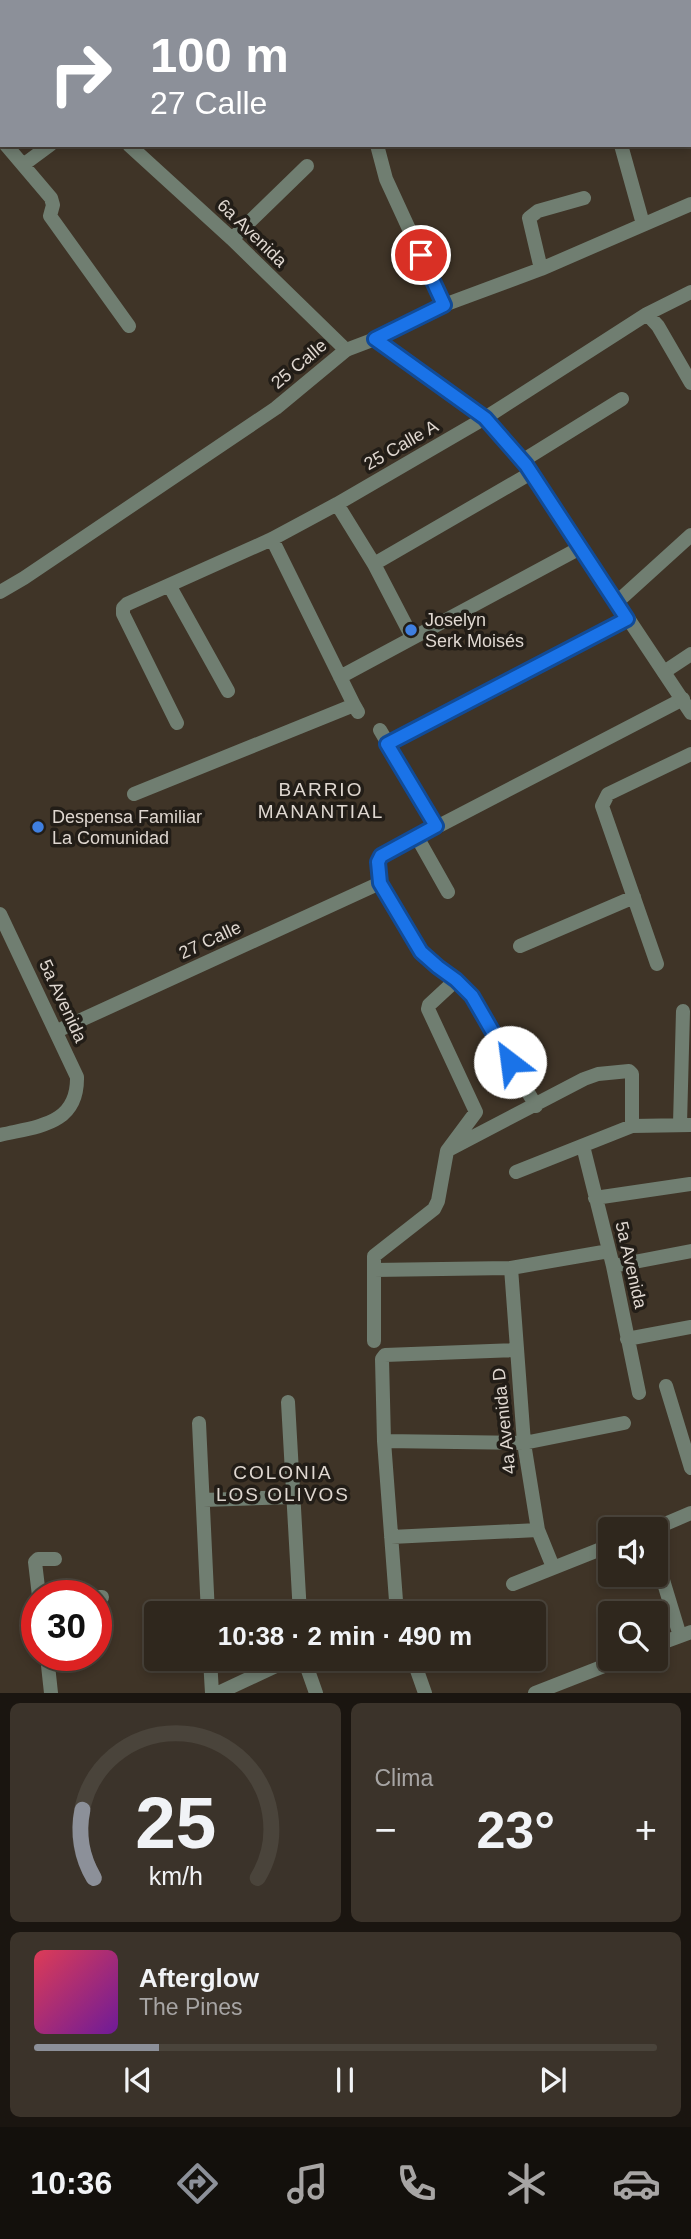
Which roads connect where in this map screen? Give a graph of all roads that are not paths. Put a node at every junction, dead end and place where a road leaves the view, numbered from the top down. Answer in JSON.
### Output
{"nodes":[{"id":1,"x":8,"y":147,"type":"edge"},
{"id":2,"x":47,"y":147,"type":"edge"},
{"id":3,"x":131,"y":147,"type":"edge"},
{"id":4,"x":378,"y":147,"type":"edge"},
{"id":5,"x":622,"y":147,"type":"edge"},
{"id":6,"x":23,"y":165,"type":"junction"},
{"id":7,"x":307,"y":166,"type":"dead end"},
{"id":8,"x":584,"y":198,"type":"dead end"},
{"id":9,"x":691,"y":204,"type":"edge"},
{"id":10,"x":643,"y":224,"type":"junction"},
{"id":11,"x":232,"y":239,"type":"junction"},
{"id":12,"x":541,"y":269,"type":"junction"},
{"id":13,"x":691,"y":292,"type":"edge"},
{"id":14,"x":444,"y":305,"type":"junction"},
{"id":15,"x":647,"y":314,"type":"junction"},
{"id":16,"x":129,"y":326,"type":"dead end"},
{"id":17,"x":375,"y":339,"type":"junction"},
{"id":18,"x":345,"y":350,"type":"junction"},
{"id":19,"x":691,"y":383,"type":"edge"},
{"id":20,"x":622,"y":399,"type":"dead end"},
{"id":21,"x":485,"y":418,"type":"junction"},
{"id":22,"x":522,"y":461,"type":"junction"},
{"id":23,"x":531,"y":473,"type":"junction"},
{"id":24,"x":337,"y":505,"type":"junction"},
{"id":25,"x":691,"y":536,"type":"edge"},
{"id":26,"x":272,"y":538,"type":"junction"},
{"id":27,"x":580,"y":548,"type":"junction"},
{"id":28,"x":374,"y":564,"type":"junction"},
{"id":29,"x":169,"y":585,"type":"junction"},
{"id":30,"x":0,"y":592,"type":"edge"},
{"id":31,"x":616,"y":603,"type":"junction"},
{"id":32,"x":627,"y":619,"type":"junction"},
{"id":33,"x":412,"y":637,"type":"junction"},
{"id":34,"x":691,"y":654,"type":"edge"},
{"id":35,"x":664,"y":672,"type":"junction"},
{"id":36,"x":340,"y":677,"type":"junction"},
{"id":37,"x":228,"y":691,"type":"dead end"},
{"id":38,"x":682,"y":699,"type":"junction"},
{"id":39,"x":691,"y":713,"type":"edge"},
{"id":40,"x":177,"y":723,"type":"dead end"},
{"id":41,"x":380,"y":730,"type":"dead end"},
{"id":42,"x":387,"y":744,"type":"junction"},
{"id":43,"x":691,"y":754,"type":"edge"},
{"id":44,"x":134,"y":794,"type":"dead end"},
{"id":45,"x":436,"y":826,"type":"junction"},
{"id":46,"x":417,"y":837,"type":"junction"},
{"id":47,"x":380,"y":883,"type":"junction"},
{"id":48,"x":448,"y":892,"type":"dead end"},
{"id":49,"x":634,"y":897,"type":"junction"},
{"id":50,"x":0,"y":914,"type":"edge"},
{"id":51,"x":520,"y":946,"type":"dead end"},
{"id":52,"x":657,"y":964,"type":"dead end"},
{"id":53,"x":456,"y":980,"type":"junction"},
{"id":54,"x":683,"y":1011,"type":"dead end"},
{"id":55,"x":57,"y":1031,"type":"junction"},
{"id":56,"x":536,"y":1106,"type":"junction"},
{"id":57,"x":685,"y":1125,"type":"edge"},
{"id":58,"x":632,"y":1126,"type":"junction"},
{"id":59,"x":0,"y":1135,"type":"edge"},
{"id":60,"x":583,"y":1146,"type":"junction"},
{"id":61,"x":447,"y":1151,"type":"junction"},
{"id":62,"x":516,"y":1172,"type":"dead end"},
{"id":63,"x":690,"y":1184,"type":"edge"},
{"id":64,"x":595,"y":1198,"type":"junction"},
{"id":65,"x":609,"y":1251,"type":"junction"},
{"id":66,"x":691,"y":1251,"type":"edge"},
{"id":67,"x":613,"y":1266,"type":"junction"},
{"id":68,"x":510,"y":1268,"type":"junction"},
{"id":69,"x":374,"y":1270,"type":"junction"},
{"id":70,"x":691,"y":1327,"type":"edge"},
{"id":71,"x":627,"y":1339,"type":"junction"},
{"id":72,"x":374,"y":1341,"type":"dead end"},
{"id":73,"x":516,"y":1350,"type":"junction"},
{"id":74,"x":666,"y":1386,"type":"dead end"},
{"id":75,"x":639,"y":1393,"type":"dead end"},
{"id":76,"x":288,"y":1402,"type":"dead end"},
{"id":77,"x":198,"y":1423,"type":"dead end"},
{"id":78,"x":624,"y":1423,"type":"dead end"},
{"id":79,"x":384,"y":1441,"type":"junction"},
{"id":80,"x":524,"y":1443,"type":"junction"},
{"id":81,"x":691,"y":1468,"type":"edge"},
{"id":82,"x":293,"y":1497,"type":"junction"},
{"id":83,"x":203,"y":1500,"type":"junction"},
{"id":84,"x":691,"y":1513,"type":"edge"},
{"id":85,"x":668,"y":1523,"type":"edge"},
{"id":86,"x":538,"y":1530,"type":"junction"},
{"id":87,"x":391,"y":1537,"type":"junction"},
{"id":88,"x":598,"y":1550,"type":"edge"},
{"id":89,"x":55,"y":1559,"type":"dead end"},
{"id":90,"x":553,"y":1567,"type":"junction"},
{"id":91,"x":37,"y":1580,"type":"edge"},
{"id":92,"x":513,"y":1584,"type":"dead end"},
{"id":93,"x":668,"y":1587,"type":"edge"},
{"id":94,"x":207,"y":1601,"type":"edge"},
{"id":95,"x":299,"y":1601,"type":"edge"},
{"id":96,"x":392,"y":1601,"type":"edge"},
{"id":97,"x":686,"y":1634,"type":"edge"},
{"id":98,"x":668,"y":1641,"type":"edge"},
{"id":99,"x":598,"y":1668,"type":"edge"},
{"id":100,"x":49,"y":1671,"type":"edge"},
{"id":101,"x":211,"y":1671,"type":"edge"},
{"id":102,"x":265,"y":1671,"type":"edge"},
{"id":103,"x":308,"y":1671,"type":"edge"},
{"id":104,"x":417,"y":1671,"type":"edge"},
{"id":105,"x":51,"y":1693,"type":"edge"},
{"id":106,"x":212,"y":1693,"type":"edge"},
{"id":107,"x":218,"y":1693,"type":"edge"},
{"id":108,"x":316,"y":1693,"type":"edge"},
{"id":109,"x":425,"y":1693,"type":"edge"},
{"id":110,"x":535,"y":1693,"type":"edge"}],
"edges":[{"from":1,"to":6,"type":"street"},
{"from":2,"to":6,"type":"street"},
{"from":3,"to":11,"type":"street","name":"6a Avenida"},
{"from":4,"to":14,"type":"street"},
{"from":5,"to":10,"type":"street"},
{"from":6,"to":16,"type":"street"},
{"from":7,"to":11,"type":"street"},
{"from":8,"to":12,"type":"street"},
{"from":9,"to":10,"type":"street","name":"25 Calle"},
{"from":10,"to":12,"type":"street","name":"25 Calle"},
{"from":11,"to":18,"type":"street","name":"6a Avenida"},
{"from":12,"to":14,"type":"street","name":"25 Calle"},
{"from":13,"to":15,"type":"street","name":"25 Calle A"},
{"from":14,"to":17,"type":"street","name":"25 Calle"},
{"from":15,"to":19,"type":"street"},
{"from":15,"to":21,"type":"street","name":"25 Calle A"},
{"from":17,"to":18,"type":"street","name":"25 Calle"},
{"from":17,"to":21,"type":"street"},
{"from":18,"to":30,"type":"street","name":"25 Calle"},
{"from":20,"to":22,"type":"street"},
{"from":21,"to":22,"type":"street"},
{"from":21,"to":24,"type":"street","name":"25 Calle A"},
{"from":22,"to":23,"type":"street"},
{"from":23,"to":27,"type":"street"},
{"from":23,"to":28,"type":"street"},
{"from":24,"to":26,"type":"street","name":"25 Calle A"},
{"from":24,"to":28,"type":"street"},
{"from":25,"to":31,"type":"street"},
{"from":26,"to":29,"type":"street","name":"25 Calle A"},
{"from":26,"to":36,"type":"street"},
{"from":27,"to":31,"type":"street"},
{"from":27,"to":33,"type":"street"},
{"from":28,"to":33,"type":"street"},
{"from":29,"to":37,"type":"street"},
{"from":29,"to":40,"type":"street","name":"25 Calle A"},
{"from":31,"to":32,"type":"street"},
{"from":32,"to":35,"type":"street"},
{"from":32,"to":42,"type":"street"},
{"from":33,"to":36,"type":"street"},
{"from":34,"to":35,"type":"street"},
{"from":35,"to":38,"type":"street"},
{"from":36,"to":44,"type":"street"},
{"from":38,"to":39,"type":"street"},
{"from":38,"to":45,"type":"street"},
{"from":41,"to":42,"type":"street"},
{"from":42,"to":45,"type":"street"},
{"from":43,"to":49,"type":"street"},
{"from":45,"to":46,"type":"street"},
{"from":46,"to":47,"type":"street"},
{"from":46,"to":48,"type":"street"},
{"from":47,"to":53,"type":"street"},
{"from":47,"to":55,"type":"street","name":"27 Calle"},
{"from":49,"to":51,"type":"street"},
{"from":49,"to":52,"type":"street"},
{"from":50,"to":55,"type":"street","name":"5a Avenida"},
{"from":53,"to":56,"type":"street"},
{"from":53,"to":61,"type":"street"},
{"from":54,"to":57,"type":"street"},
{"from":55,"to":59,"type":"street","name":"5a Avenida"},
{"from":56,"to":58,"type":"street"},
{"from":56,"to":61,"type":"street"},
{"from":57,"to":58,"type":"street"},
{"from":58,"to":60,"type":"street"},
{"from":60,"to":62,"type":"street"},
{"from":60,"to":64,"type":"street","name":"5a Avenida"},
{"from":61,"to":69,"type":"street"},
{"from":63,"to":64,"type":"street"},
{"from":64,"to":65,"type":"street","name":"5a Avenida"},
{"from":65,"to":67,"type":"street","name":"5a Avenida"},
{"from":65,"to":68,"type":"street"},
{"from":66,"to":67,"type":"street"},
{"from":67,"to":71,"type":"street","name":"5a Avenida"},
{"from":68,"to":69,"type":"street"},
{"from":68,"to":73,"type":"street","name":"4a Avenida D"},
{"from":69,"to":72,"type":"street"},
{"from":70,"to":71,"type":"street"},
{"from":71,"to":75,"type":"street","name":"5a Avenida"},
{"from":73,"to":79,"type":"street"},
{"from":73,"to":80,"type":"street","name":"4a Avenida D"},
{"from":74,"to":81,"type":"street"},
{"from":76,"to":82,"type":"street"},
{"from":77,"to":83,"type":"street"},
{"from":78,"to":80,"type":"street"},
{"from":79,"to":80,"type":"street"},
{"from":79,"to":87,"type":"street"},
{"from":80,"to":86,"type":"street","name":"4a Avenida D"},
{"from":82,"to":83,"type":"street"},
{"from":82,"to":95,"type":"street"},
{"from":83,"to":94,"type":"street"},
{"from":84,"to":85,"type":"street"},
{"from":86,"to":87,"type":"street"},
{"from":86,"to":90,"type":"street","name":"4a Avenida D"},
{"from":87,"to":96,"type":"street"},
{"from":88,"to":90,"type":"street"},
{"from":89,"to":91,"type":"street"},
{"from":90,"to":92,"type":"street"},
{"from":93,"to":97,"type":"street"},
{"from":97,"to":98,"type":"street"},
{"from":99,"to":110,"type":"street"},
{"from":100,"to":105,"type":"street"},
{"from":101,"to":106,"type":"street"},
{"from":102,"to":107,"type":"street"},
{"from":103,"to":108,"type":"street"},
{"from":104,"to":109,"type":"street"}]}
